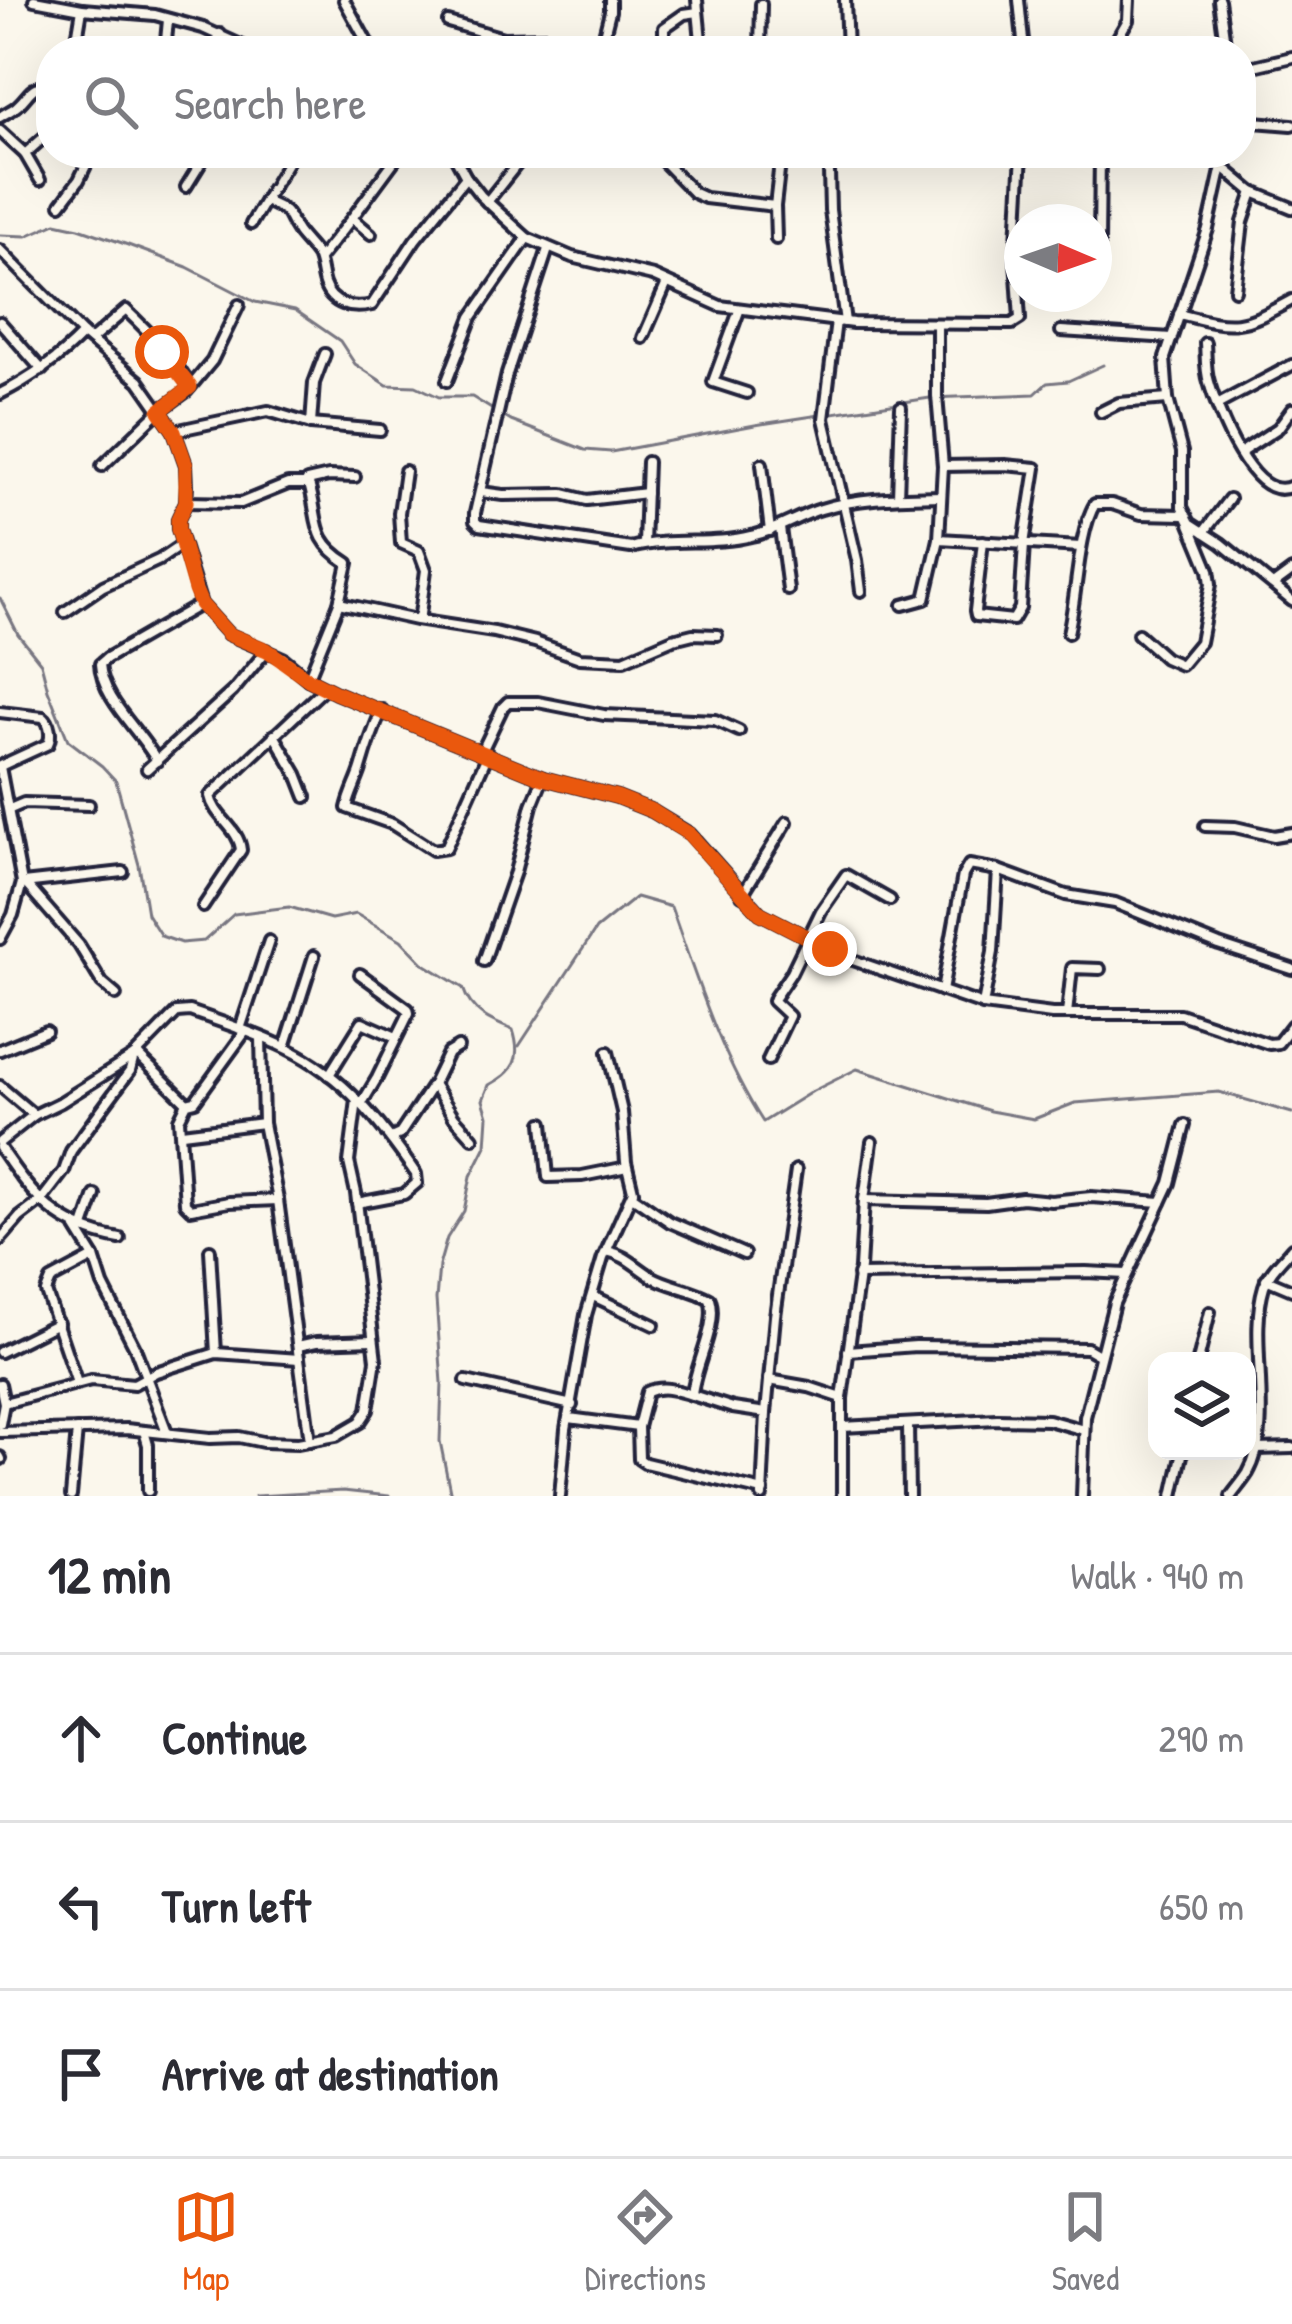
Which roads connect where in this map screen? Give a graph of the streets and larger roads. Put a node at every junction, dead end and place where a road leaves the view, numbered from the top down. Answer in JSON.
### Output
{"nodes":[{"id":1,"x":34,"y":0,"type":"edge"},
{"id":2,"x":344,"y":0,"type":"edge"},
{"id":3,"x":610,"y":0,"type":"edge"},
{"id":4,"x":697,"y":0,"type":"edge"},
{"id":5,"x":845,"y":0,"type":"edge"},
{"id":6,"x":1018,"y":0,"type":"edge"},
{"id":7,"x":1129,"y":0,"type":"edge"},
{"id":8,"x":1219,"y":0,"type":"edge"},
{"id":9,"x":761,"y":4,"type":"dead end"},
{"id":10,"x":82,"y":9,"type":"junction"},
{"id":11,"x":698,"y":12,"type":"junction"},
{"id":12,"x":168,"y":20,"type":"junction"},
{"id":13,"x":448,"y":22,"type":"dead end"},
{"id":14,"x":220,"y":34,"type":"joint"},
{"id":15,"x":78,"y":36,"type":"edge"},
{"id":16,"x":166,"y":36,"type":"edge"},
{"id":17,"x":224,"y":36,"type":"edge"},
{"id":18,"x":363,"y":36,"type":"edge"},
{"id":19,"x":496,"y":36,"type":"edge"},
{"id":20,"x":604,"y":36,"type":"edge"},
{"id":21,"x":664,"y":36,"type":"edge"},
{"id":22,"x":700,"y":36,"type":"edge"},
{"id":23,"x":760,"y":36,"type":"edge"},
{"id":24,"x":846,"y":36,"type":"edge"},
{"id":25,"x":1022,"y":36,"type":"edge"},
{"id":26,"x":1119,"y":36,"type":"edge"},
{"id":27,"x":1224,"y":36,"type":"edge"},
{"id":28,"x":1292,"y":57,"type":"edge"},
{"id":29,"x":1256,"y":65,"type":"edge"},
{"id":30,"x":36,"y":87,"type":"edge"},
{"id":31,"x":0,"y":117,"type":"edge"},
{"id":32,"x":1256,"y":122,"type":"edge"},
{"id":33,"x":1292,"y":125,"type":"edge"},
{"id":34,"x":0,"y":130,"type":"edge"},
{"id":35,"x":36,"y":144,"type":"edge"},
{"id":36,"x":25,"y":154,"type":"junction"},
{"id":37,"x":85,"y":168,"type":"edge"},
{"id":38,"x":195,"y":168,"type":"edge"},
{"id":39,"x":285,"y":168,"type":"edge"},
{"id":40,"x":389,"y":168,"type":"edge"},
{"id":41,"x":461,"y":168,"type":"edge"},
{"id":42,"x":514,"y":168,"type":"edge"},
{"id":43,"x":670,"y":168,"type":"edge"},
{"id":44,"x":779,"y":168,"type":"edge"},
{"id":45,"x":831,"y":168,"type":"edge"},
{"id":46,"x":1021,"y":168,"type":"edge"},
{"id":47,"x":1100,"y":168,"type":"edge"},
{"id":48,"x":1223,"y":168,"type":"edge"},
{"id":49,"x":1224,"y":168,"type":"edge"},
{"id":50,"x":466,"y":178,"type":"junction"},
{"id":51,"x":40,"y":181,"type":"dead end"},
{"id":52,"x":186,"y":187,"type":"dead end"},
{"id":53,"x":1253,"y":192,"type":"junction"},
{"id":54,"x":266,"y":201,"type":"junction"},
{"id":55,"x":487,"y":202,"type":"junction"},
{"id":56,"x":61,"y":204,"type":"dead end"},
{"id":57,"x":1099,"y":204,"type":"edge"},
{"id":58,"x":775,"y":206,"type":"junction"},
{"id":59,"x":1292,"y":208,"type":"edge"},
{"id":60,"x":352,"y":218,"type":"junction"},
{"id":61,"x":251,"y":224,"type":"dead end"},
{"id":62,"x":371,"y":234,"type":"dead end"},
{"id":63,"x":527,"y":238,"type":"junction"},
{"id":64,"x":776,"y":239,"type":"dead end"},
{"id":65,"x":548,"y":249,"type":"junction"},
{"id":66,"x":0,"y":250,"type":"edge"},
{"id":67,"x":319,"y":260,"type":"junction"},
{"id":68,"x":667,"y":283,"type":"junction"},
{"id":69,"x":1235,"y":290,"type":"dead end"},
{"id":70,"x":1292,"y":300,"type":"edge"},
{"id":71,"x":239,"y":305,"type":"dead end"},
{"id":72,"x":740,"y":310,"type":"junction"},
{"id":73,"x":1179,"y":314,"type":"junction"},
{"id":74,"x":840,"y":321,"type":"junction"},
{"id":75,"x":0,"y":322,"type":"edge"},
{"id":76,"x":937,"y":324,"type":"junction"},
{"id":77,"x":1061,"y":331,"type":"dead end"},
{"id":78,"x":87,"y":337,"type":"junction"},
{"id":79,"x":643,"y":338,"type":"dead end"},
{"id":80,"x":1171,"y":338,"type":"junction"},
{"id":81,"x":1205,"y":343,"type":"dead end"},
{"id":82,"x":325,"y":354,"type":"dead end"},
{"id":83,"x":1292,"y":365,"type":"edge"},
{"id":84,"x":42,"y":370,"type":"junction"},
{"id":85,"x":447,"y":380,"type":"dead end"},
{"id":86,"x":190,"y":387,"type":"junction"},
{"id":87,"x":747,"y":393,"type":"dead end"},
{"id":88,"x":0,"y":394,"type":"edge"},
{"id":89,"x":1168,"y":399,"type":"junction"},
{"id":90,"x":1217,"y":404,"type":"junction"},
{"id":91,"x":901,"y":407,"type":"dead end"},
{"id":92,"x":1292,"y":409,"type":"edge"},
{"id":93,"x":160,"y":411,"type":"junction"},
{"id":94,"x":1101,"y":412,"type":"dead end"},
{"id":95,"x":311,"y":424,"type":"junction"},
{"id":96,"x":380,"y":430,"type":"dead end"},
{"id":97,"x":174,"y":431,"type":"junction"},
{"id":98,"x":1240,"y":453,"type":"junction"},
{"id":99,"x":647,"y":462,"type":"dead end"},
{"id":100,"x":762,"y":464,"type":"dead end"},
{"id":101,"x":101,"y":466,"type":"dead end"},
{"id":102,"x":943,"y":466,"type":"junction"},
{"id":103,"x":405,"y":471,"type":"dead end"},
{"id":104,"x":355,"y":477,"type":"dead end"},
{"id":105,"x":305,"y":482,"type":"junction"},
{"id":106,"x":1292,"y":487,"type":"edge"},
{"id":107,"x":481,"y":492,"type":"junction"},
{"id":108,"x":646,"y":493,"type":"junction"},
{"id":109,"x":941,"y":496,"type":"junction"},
{"id":110,"x":898,"y":497,"type":"junction"},
{"id":111,"x":1229,"y":499,"type":"dead end"},
{"id":112,"x":186,"y":502,"type":"junction"},
{"id":113,"x":844,"y":504,"type":"junction"},
{"id":114,"x":1187,"y":519,"type":"junction"},
{"id":115,"x":775,"y":530,"type":"junction"},
{"id":116,"x":1204,"y":532,"type":"junction"},
{"id":117,"x":939,"y":538,"type":"junction"},
{"id":118,"x":983,"y":541,"type":"junction"},
{"id":119,"x":644,"y":544,"type":"junction"},
{"id":120,"x":1024,"y":544,"type":"junction"},
{"id":121,"x":182,"y":545,"type":"junction"},
{"id":122,"x":1082,"y":547,"type":"junction"},
{"id":123,"x":1292,"y":571,"type":"edge"},
{"id":124,"x":1273,"y":585,"type":"junction"},
{"id":125,"x":788,"y":590,"type":"dead end"},
{"id":126,"x":861,"y":591,"type":"dead end"},
{"id":127,"x":1292,"y":601,"type":"edge"},
{"id":128,"x":339,"y":603,"type":"junction"},
{"id":129,"x":201,"y":604,"type":"junction"},
{"id":130,"x":903,"y":605,"type":"dead end"},
{"id":131,"x":64,"y":612,"type":"dead end"},
{"id":132,"x":416,"y":620,"type":"junction"},
{"id":133,"x":1068,"y":633,"type":"dead end"},
{"id":134,"x":1138,"y":634,"type":"dead end"},
{"id":135,"x":717,"y":635,"type":"dead end"},
{"id":136,"x":267,"y":650,"type":"junction"},
{"id":137,"x":308,"y":679,"type":"junction"},
{"id":138,"x":325,"y":688,"type":"junction"},
{"id":139,"x":382,"y":710,"type":"junction"},
{"id":140,"x":0,"y":712,"type":"edge"},
{"id":141,"x":740,"y":731,"type":"dead end"},
{"id":142,"x":274,"y":735,"type":"junction"},
{"id":143,"x":485,"y":753,"type":"junction"},
{"id":144,"x":157,"y":761,"type":"junction"},
{"id":145,"x":0,"y":766,"type":"edge"},
{"id":146,"x":147,"y":769,"type":"dead end"},
{"id":147,"x":543,"y":778,"type":"junction"},
{"id":148,"x":306,"y":796,"type":"dead end"},
{"id":149,"x":89,"y":805,"type":"dead end"},
{"id":150,"x":10,"y":809,"type":"junction"},
{"id":151,"x":788,"y":822,"type":"dead end"},
{"id":152,"x":1205,"y":826,"type":"dead end"},
{"id":153,"x":1292,"y":833,"type":"edge"},
{"id":154,"x":998,"y":869,"type":"junction"},
{"id":155,"x":123,"y":872,"type":"dead end"},
{"id":156,"x":23,"y":883,"type":"junction"},
{"id":157,"x":742,"y":895,"type":"junction"},
{"id":158,"x":890,"y":900,"type":"dead end"},
{"id":159,"x":202,"y":907,"type":"dead end"},
{"id":160,"x":0,"y":908,"type":"edge"},
{"id":161,"x":13,"y":914,"type":"junction"},
{"id":162,"x":809,"y":938,"type":"junction"},
{"id":163,"x":0,"y":940,"type":"edge"},
{"id":164,"x":269,"y":941,"type":"dead end"},
{"id":165,"x":314,"y":956,"type":"dead end"},
{"id":166,"x":484,"y":961,"type":"dead end"},
{"id":167,"x":1100,"y":969,"type":"dead end"},
{"id":168,"x":1292,"y":969,"type":"edge"},
{"id":169,"x":360,"y":974,"type":"dead end"},
{"id":170,"x":942,"y":992,"type":"junction"},
{"id":171,"x":116,"y":995,"type":"dead end"},
{"id":172,"x":983,"y":1005,"type":"junction"},
{"id":173,"x":1067,"y":1014,"type":"junction"},
{"id":174,"x":1292,"y":1025,"type":"edge"},
{"id":175,"x":243,"y":1030,"type":"junction"},
{"id":176,"x":46,"y":1031,"type":"dead end"},
{"id":177,"x":261,"y":1037,"type":"junction"},
{"id":178,"x":396,"y":1037,"type":"junction"},
{"id":179,"x":458,"y":1046,"type":"dead end"},
{"id":180,"x":285,"y":1047,"type":"junction"},
{"id":181,"x":0,"y":1050,"type":"edge"},
{"id":182,"x":608,"y":1052,"type":"dead end"},
{"id":183,"x":136,"y":1055,"type":"junction"},
{"id":184,"x":768,"y":1060,"type":"dead end"},
{"id":185,"x":329,"y":1075,"type":"junction"},
{"id":186,"x":433,"y":1084,"type":"junction"},
{"id":187,"x":0,"y":1085,"type":"edge"},
{"id":188,"x":359,"y":1102,"type":"junction"},
{"id":189,"x":187,"y":1103,"type":"junction"},
{"id":190,"x":34,"y":1115,"type":"junction"},
{"id":191,"x":262,"y":1123,"type":"junction"},
{"id":192,"x":544,"y":1123,"type":"dead end"},
{"id":193,"x":1185,"y":1125,"type":"dead end"},
{"id":194,"x":182,"y":1133,"type":"junction"},
{"id":195,"x":391,"y":1138,"type":"junction"},
{"id":196,"x":473,"y":1138,"type":"dead end"},
{"id":197,"x":872,"y":1142,"type":"dead end"},
{"id":198,"x":0,"y":1145,"type":"edge"},
{"id":199,"x":627,"y":1167,"type":"junction"},
{"id":200,"x":796,"y":1170,"type":"dead end"},
{"id":201,"x":94,"y":1196,"type":"dead end"},
{"id":202,"x":632,"y":1196,"type":"junction"},
{"id":203,"x":278,"y":1200,"type":"junction"},
{"id":204,"x":864,"y":1200,"type":"junction"},
{"id":205,"x":41,"y":1201,"type":"junction"},
{"id":206,"x":1162,"y":1202,"type":"junction"},
{"id":207,"x":357,"y":1204,"type":"junction"},
{"id":208,"x":79,"y":1229,"type":"junction"},
{"id":209,"x":120,"y":1239,"type":"dead end"},
{"id":210,"x":0,"y":1240,"type":"edge"},
{"id":211,"x":1292,"y":1248,"type":"edge"},
{"id":212,"x":210,"y":1250,"type":"dead end"},
{"id":213,"x":607,"y":1250,"type":"junction"},
{"id":214,"x":744,"y":1255,"type":"dead end"},
{"id":215,"x":94,"y":1257,"type":"junction"},
{"id":216,"x":1126,"y":1274,"type":"junction"},
{"id":217,"x":858,"y":1275,"type":"junction"},
{"id":218,"x":1267,"y":1279,"type":"junction"},
{"id":219,"x":1292,"y":1290,"type":"edge"},
{"id":220,"x":593,"y":1297,"type":"junction"},
{"id":221,"x":1210,"y":1312,"type":"dead end"},
{"id":222,"x":58,"y":1323,"type":"junction"},
{"id":223,"x":653,"y":1325,"type":"dead end"},
{"id":224,"x":374,"y":1340,"type":"junction"},
{"id":225,"x":298,"y":1346,"type":"junction"},
{"id":226,"x":848,"y":1351,"type":"junction"},
{"id":227,"x":0,"y":1352,"type":"edge"},
{"id":228,"x":1200,"y":1352,"type":"edge"},
{"id":229,"x":216,"y":1353,"type":"junction"},
{"id":230,"x":1100,"y":1356,"type":"junction"},
{"id":231,"x":299,"y":1359,"type":"junction"},
{"id":232,"x":145,"y":1378,"type":"junction"},
{"id":233,"x":769,"y":1380,"type":"junction"},
{"id":234,"x":466,"y":1381,"type":"dead end"},
{"id":235,"x":77,"y":1383,"type":"junction"},
{"id":236,"x":0,"y":1384,"type":"edge"},
{"id":237,"x":692,"y":1395,"type":"junction"},
{"id":238,"x":842,"y":1398,"type":"junction"},
{"id":239,"x":4,"y":1403,"type":"junction"},
{"id":240,"x":572,"y":1406,"type":"junction"},
{"id":241,"x":766,"y":1413,"type":"junction"},
{"id":242,"x":569,"y":1418,"type":"junction"},
{"id":243,"x":908,"y":1425,"type":"junction"},
{"id":244,"x":638,"y":1427,"type":"junction"},
{"id":245,"x":842,"y":1427,"type":"junction"},
{"id":246,"x":0,"y":1428,"type":"edge"},
{"id":247,"x":77,"y":1430,"type":"junction"},
{"id":248,"x":1084,"y":1430,"type":"junction"},
{"id":249,"x":144,"y":1431,"type":"junction"},
{"id":250,"x":168,"y":1434,"type":"junction"},
{"id":251,"x":310,"y":1442,"type":"junction"},
{"id":252,"x":1292,"y":1448,"type":"edge"},
{"id":253,"x":1256,"y":1449,"type":"joint"},
{"id":254,"x":1181,"y":1460,"type":"edge"},
{"id":255,"x":1253,"y":1460,"type":"edge"},
{"id":256,"x":148,"y":1491,"type":"dead end"},
{"id":257,"x":762,"y":1494,"type":"edge"},
{"id":258,"x":71,"y":1496,"type":"edge"},
{"id":259,"x":560,"y":1496,"type":"edge"},
{"id":260,"x":842,"y":1496,"type":"edge"},
{"id":261,"x":909,"y":1496,"type":"edge"},
{"id":262,"x":1082,"y":1496,"type":"edge"},
{"id":263,"x":1173,"y":1496,"type":"edge"},
{"id":264,"x":1231,"y":1496,"type":"edge"}],
"edges":[{"from":1,"to":10,"type":"street"},
{"from":2,"to":18,"type":"street"},
{"from":3,"to":20,"type":"street"},
{"from":4,"to":11,"type":"street"},
{"from":5,"to":24,"type":"street"},
{"from":6,"to":25,"type":"street"},
{"from":7,"to":26,"type":"street"},
{"from":8,"to":27,"type":"street"},
{"from":9,"to":23,"type":"street"},
{"from":10,"to":12,"type":"street"},
{"from":10,"to":15,"type":"street"},
{"from":11,"to":21,"type":"street"},
{"from":11,"to":22,"type":"street"},
{"from":12,"to":14,"type":"street"},
{"from":12,"to":16,"type":"street"},
{"from":13,"to":19,"type":"street"},
{"from":14,"to":17,"type":"street"},
{"from":28,"to":29,"type":"street"},
{"from":30,"to":31,"type":"street"},
{"from":32,"to":33,"type":"street"},
{"from":34,"to":36,"type":"street"},
{"from":35,"to":36,"type":"street"},
{"from":36,"to":51,"type":"street"},
{"from":37,"to":56,"type":"street"},
{"from":38,"to":52,"type":"street"},
{"from":39,"to":54,"type":"street"},
{"from":40,"to":60,"type":"street"},
{"from":41,"to":50,"type":"street"},
{"from":42,"to":55,"type":"street"},
{"from":43,"to":58,"type":"street"},
{"from":44,"to":58,"type":"street"},
{"from":45,"to":74,"type":"street"},
{"from":46,"to":76,"type":"street"},
{"from":47,"to":57,"type":"street"},
{"from":48,"to":73,"type":"street"},
{"from":49,"to":53,"type":"street"},
{"from":50,"to":55,"type":"street"},
{"from":50,"to":67,"type":"street"},
{"from":53,"to":59,"type":"street"},
{"from":53,"to":69,"type":"street"},
{"from":54,"to":61,"type":"street"},
{"from":54,"to":67,"type":"street"},
{"from":55,"to":63,"type":"street"},
{"from":58,"to":64,"type":"street"},
{"from":60,"to":62,"type":"street"},
{"from":60,"to":67,"type":"street"},
{"from":63,"to":65,"type":"street"},
{"from":63,"to":85,"type":"street"},
{"from":65,"to":68,"type":"street"},
{"from":65,"to":107,"type":"street"},
{"from":66,"to":78,"type":"street"},
{"from":68,"to":72,"type":"street"},
{"from":68,"to":79,"type":"street"},
{"from":70,"to":73,"type":"street"},
{"from":71,"to":86,"type":"street"},
{"from":72,"to":74,"type":"street"},
{"from":72,"to":87,"type":"street"},
{"from":73,"to":80,"type":"street"},
{"from":74,"to":76,"type":"street"},
{"from":74,"to":113,"type":"street"},
{"from":75,"to":84,"type":"street"},
{"from":76,"to":102,"type":"street"},
{"from":77,"to":80,"type":"street"},
{"from":78,"to":84,"type":"street"},
{"from":78,"to":86,"type":"street"},
{"from":78,"to":93,"type":"street"},
{"from":80,"to":89,"type":"street"},
{"from":81,"to":90,"type":"street"},
{"from":82,"to":95,"type":"street"},
{"from":83,"to":90,"type":"street"},
{"from":84,"to":88,"type":"street"},
{"from":86,"to":93,"type":"street"},
{"from":89,"to":94,"type":"street"},
{"from":89,"to":114,"type":"street"},
{"from":90,"to":98,"type":"street"},
{"from":91,"to":110,"type":"street"},
{"from":92,"to":98,"type":"street"},
{"from":93,"to":97,"type":"street"},
{"from":93,"to":101,"type":"street"},
{"from":95,"to":96,"type":"street"},
{"from":95,"to":97,"type":"street"},
{"from":97,"to":112,"type":"street"},
{"from":98,"to":106,"type":"street"},
{"from":99,"to":108,"type":"street"},
{"from":100,"to":115,"type":"street"},
{"from":102,"to":109,"type":"street"},
{"from":102,"to":120,"type":"street"},
{"from":103,"to":132,"type":"street"},
{"from":104,"to":105,"type":"street"},
{"from":105,"to":112,"type":"street"},
{"from":105,"to":128,"type":"street"},
{"from":107,"to":108,"type":"street"},
{"from":107,"to":119,"type":"street"},
{"from":108,"to":119,"type":"street"},
{"from":109,"to":110,"type":"street"},
{"from":109,"to":117,"type":"street"},
{"from":110,"to":113,"type":"street"},
{"from":111,"to":116,"type":"street"},
{"from":112,"to":121,"type":"street"},
{"from":113,"to":115,"type":"street"},
{"from":113,"to":126,"type":"street"},
{"from":114,"to":116,"type":"street"},
{"from":114,"to":122,"type":"street"},
{"from":114,"to":134,"type":"street"},
{"from":115,"to":119,"type":"street"},
{"from":115,"to":125,"type":"street"},
{"from":116,"to":124,"type":"street"},
{"from":117,"to":118,"type":"street"},
{"from":117,"to":130,"type":"street"},
{"from":118,"to":120,"type":"street"},
{"from":118,"to":120,"type":"street"},
{"from":120,"to":122,"type":"street"},
{"from":121,"to":129,"type":"street"},
{"from":121,"to":131,"type":"street"},
{"from":122,"to":133,"type":"street"},
{"from":123,"to":124,"type":"street"},
{"from":124,"to":127,"type":"street"},
{"from":128,"to":132,"type":"street"},
{"from":128,"to":137,"type":"street"},
{"from":129,"to":136,"type":"street"},
{"from":129,"to":144,"type":"street"},
{"from":132,"to":135,"type":"street"},
{"from":136,"to":137,"type":"street"},
{"from":136,"to":144,"type":"street"},
{"from":137,"to":138,"type":"street"},
{"from":138,"to":139,"type":"street"},
{"from":138,"to":142,"type":"street"},
{"from":139,"to":143,"type":"street"},
{"from":139,"to":143,"type":"street"},
{"from":140,"to":145,"type":"street"},
{"from":141,"to":143,"type":"street"},
{"from":142,"to":148,"type":"street"},
{"from":142,"to":159,"type":"street"},
{"from":143,"to":147,"type":"street"},
{"from":144,"to":146,"type":"street"},
{"from":145,"to":150,"type":"street"},
{"from":147,"to":157,"type":"street"},
{"from":147,"to":166,"type":"street"},
{"from":149,"to":150,"type":"street"},
{"from":150,"to":156,"type":"street"},
{"from":151,"to":157,"type":"street"},
{"from":152,"to":153,"type":"street"},
{"from":154,"to":168,"type":"street"},
{"from":154,"to":170,"type":"street"},
{"from":154,"to":172,"type":"street"},
{"from":155,"to":156,"type":"street"},
{"from":156,"to":161,"type":"street"},
{"from":156,"to":171,"type":"street"},
{"from":157,"to":162,"type":"street"},
{"from":158,"to":162,"type":"street"},
{"from":160,"to":161,"type":"street"},
{"from":161,"to":163,"type":"street"},
{"from":162,"to":170,"type":"street"},
{"from":162,"to":184,"type":"street"},
{"from":164,"to":175,"type":"street"},
{"from":165,"to":180,"type":"street"},
{"from":167,"to":173,"type":"street"},
{"from":169,"to":178,"type":"street"},
{"from":170,"to":172,"type":"street"},
{"from":172,"to":173,"type":"street"},
{"from":173,"to":174,"type":"street"},
{"from":175,"to":177,"type":"street"},
{"from":175,"to":183,"type":"street"},
{"from":175,"to":189,"type":"street"},
{"from":176,"to":181,"type":"street"},
{"from":177,"to":180,"type":"street"},
{"from":177,"to":191,"type":"street"},
{"from":178,"to":185,"type":"street"},
{"from":178,"to":188,"type":"street"},
{"from":179,"to":186,"type":"street"},
{"from":180,"to":185,"type":"street"},
{"from":182,"to":199,"type":"street"},
{"from":183,"to":189,"type":"street"},
{"from":183,"to":190,"type":"street"},
{"from":183,"to":205,"type":"street"},
{"from":185,"to":188,"type":"street"},
{"from":186,"to":195,"type":"street"},
{"from":186,"to":196,"type":"street"},
{"from":187,"to":190,"type":"street"},
{"from":188,"to":195,"type":"street"},
{"from":188,"to":207,"type":"street"},
{"from":189,"to":194,"type":"street"},
{"from":190,"to":198,"type":"street"},
{"from":191,"to":194,"type":"street"},
{"from":191,"to":203,"type":"street"},
{"from":192,"to":199,"type":"street"},
{"from":193,"to":206,"type":"street"},
{"from":194,"to":203,"type":"street"},
{"from":195,"to":207,"type":"street"},
{"from":197,"to":204,"type":"street"},
{"from":198,"to":205,"type":"street"},
{"from":199,"to":202,"type":"street"},
{"from":200,"to":233,"type":"street"},
{"from":201,"to":208,"type":"street"},
{"from":202,"to":213,"type":"street"},
{"from":202,"to":214,"type":"street"},
{"from":203,"to":225,"type":"street"},
{"from":204,"to":206,"type":"street"},
{"from":204,"to":217,"type":"street"},
{"from":205,"to":208,"type":"street"},
{"from":205,"to":210,"type":"street"},
{"from":206,"to":216,"type":"street"},
{"from":207,"to":224,"type":"street"},
{"from":208,"to":209,"type":"street"},
{"from":208,"to":215,"type":"street"},
{"from":211,"to":218,"type":"street"},
{"from":212,"to":229,"type":"street"},
{"from":213,"to":220,"type":"street"},
{"from":213,"to":237,"type":"street"},
{"from":215,"to":222,"type":"street"},
{"from":215,"to":232,"type":"street"},
{"from":216,"to":217,"type":"street"},
{"from":216,"to":230,"type":"street"},
{"from":217,"to":226,"type":"street"},
{"from":218,"to":219,"type":"street"},
{"from":218,"to":253,"type":"street"},
{"from":220,"to":223,"type":"street"},
{"from":220,"to":240,"type":"street"},
{"from":221,"to":228,"type":"street"},
{"from":222,"to":227,"type":"street"},
{"from":222,"to":235,"type":"street"},
{"from":224,"to":225,"type":"street"},
{"from":224,"to":251,"type":"street"},
{"from":225,"to":231,"type":"street"},
{"from":226,"to":230,"type":"street"},
{"from":226,"to":238,"type":"street"},
{"from":229,"to":231,"type":"street"},
{"from":229,"to":232,"type":"street"},
{"from":230,"to":248,"type":"street"},
{"from":231,"to":251,"type":"street"},
{"from":232,"to":235,"type":"street"},
{"from":232,"to":250,"type":"street"},
{"from":233,"to":238,"type":"street"},
{"from":233,"to":241,"type":"street"},
{"from":234,"to":240,"type":"street"},
{"from":235,"to":239,"type":"street"},
{"from":236,"to":239,"type":"street"},
{"from":237,"to":241,"type":"street"},
{"from":237,"to":244,"type":"street"},
{"from":238,"to":245,"type":"street"},
{"from":239,"to":246,"type":"street"},
{"from":240,"to":242,"type":"street"},
{"from":241,"to":257,"type":"street"},
{"from":242,"to":244,"type":"street"},
{"from":242,"to":259,"type":"street"},
{"from":243,"to":245,"type":"street"},
{"from":243,"to":248,"type":"street"},
{"from":243,"to":261,"type":"street"},
{"from":244,"to":257,"type":"street"},
{"from":245,"to":260,"type":"street"},
{"from":246,"to":247,"type":"street"},
{"from":247,"to":249,"type":"street"},
{"from":247,"to":258,"type":"street"},
{"from":248,"to":262,"type":"street"},
{"from":249,"to":250,"type":"street"},
{"from":249,"to":256,"type":"street"},
{"from":250,"to":251,"type":"street"},
{"from":252,"to":253,"type":"street"},
{"from":254,"to":263,"type":"street"},
{"from":255,"to":264,"type":"street"}]}
